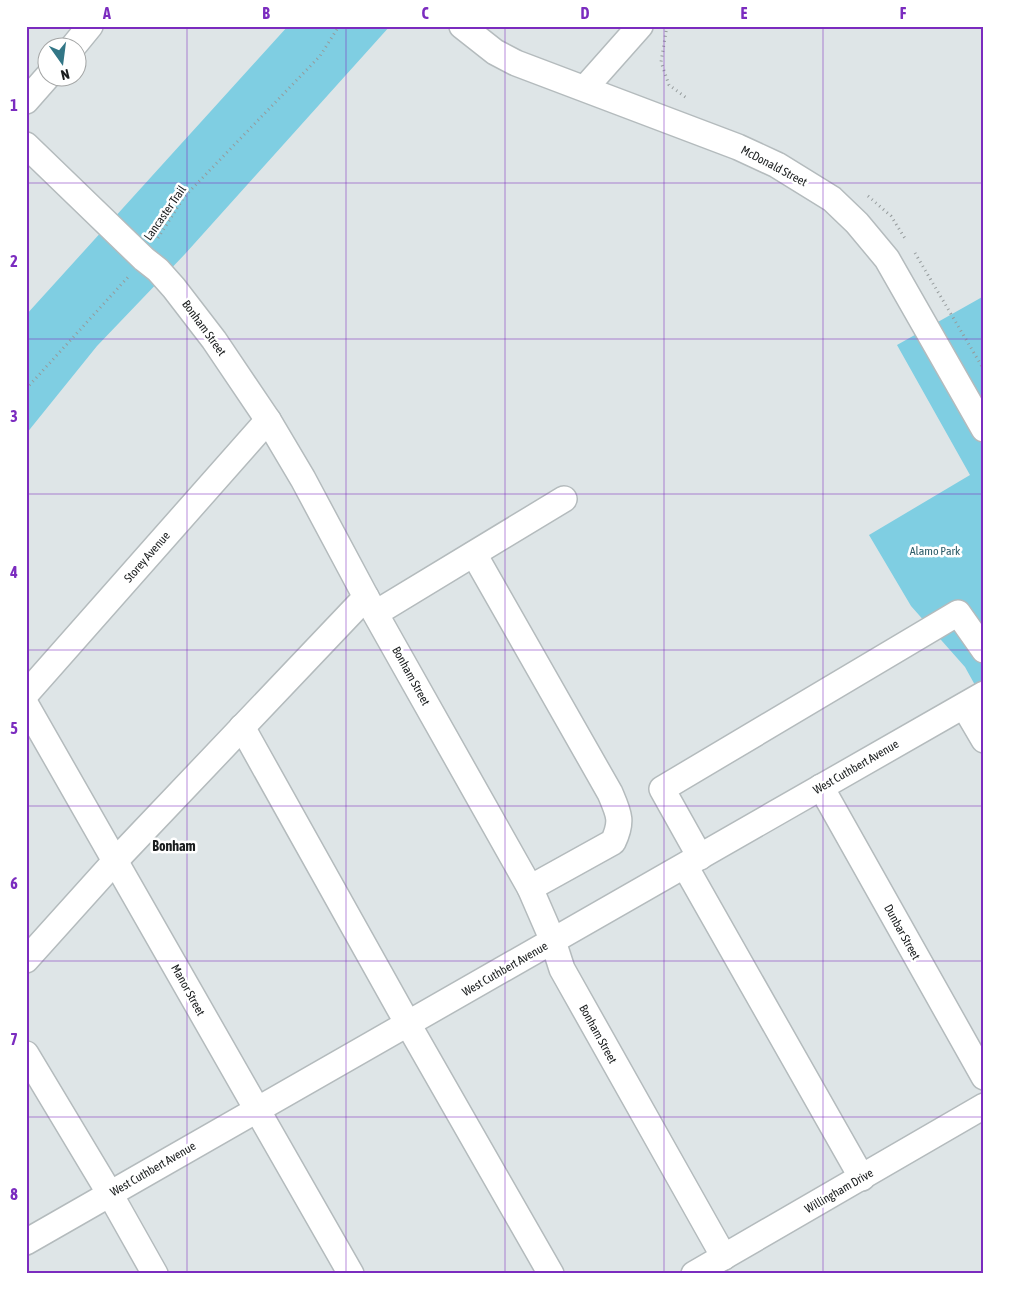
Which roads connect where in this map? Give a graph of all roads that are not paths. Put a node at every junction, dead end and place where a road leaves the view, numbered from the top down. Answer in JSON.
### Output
{"nodes":[{"id":1,"x":90,"y":26,"type":"edge"},
{"id":2,"x":462,"y":26,"type":"edge"},
{"id":3,"x":640,"y":26,"type":"edge"},
{"id":4,"x":80,"y":38,"type":"edge"},
{"id":5,"x":38,"y":87,"type":"edge"},
{"id":6,"x":585,"y":88,"type":"junction"},
{"id":7,"x":26,"y":101,"type":"edge"},
{"id":8,"x":26,"y":145,"type":"edge"},
{"id":9,"x":268,"y":420,"type":"junction"},
{"id":10,"x":984,"y":429,"type":"edge"},
{"id":11,"x":564,"y":499,"type":"dead end"},
{"id":12,"x":474,"y":554,"type":"junction"},
{"id":13,"x":371,"y":605,"type":"junction"},
{"id":14,"x":984,"y":650,"type":"edge"},
{"id":15,"x":26,"y":694,"type":"edge"},
{"id":16,"x":974,"y":700,"type":"edge"},
{"id":17,"x":26,"y":705,"type":"edge"},
{"id":18,"x":242,"y":727,"type":"junction"},
{"id":19,"x":984,"y":740,"type":"edge"},
{"id":20,"x":821,"y":787,"type":"junction"},
{"id":21,"x":116,"y":860,"type":"junction"},
{"id":22,"x":692,"y":861,"type":"junction"},
{"id":23,"x":530,"y":888,"type":"junction"},
{"id":24,"x":553,"y":941,"type":"junction"},
{"id":25,"x":26,"y":960,"type":"edge"},
{"id":26,"x":408,"y":1024,"type":"junction"},
{"id":27,"x":26,"y":1054,"type":"edge"},
{"id":28,"x":984,"y":1077,"type":"edge"},
{"id":29,"x":984,"y":1106,"type":"edge"},
{"id":30,"x":256,"y":1110,"type":"junction"},
{"id":31,"x":862,"y":1178,"type":"junction"},
{"id":32,"x":110,"y":1194,"type":"junction"},
{"id":33,"x":26,"y":1242,"type":"edge"},
{"id":34,"x":724,"y":1257,"type":"junction"},
{"id":35,"x":155,"y":1274,"type":"edge"},
{"id":36,"x":351,"y":1274,"type":"edge"},
{"id":37,"x":551,"y":1274,"type":"edge"},
{"id":38,"x":694,"y":1274,"type":"edge"}],
"edges":[{"from":1,"to":4,"type":"street"},
{"from":2,"to":6,"type":"street","name":"McDonald Street"},
{"from":3,"to":6,"type":"street"},
{"from":5,"to":7,"type":"street"},
{"from":6,"to":10,"type":"street","name":"McDonald Street"},
{"from":8,"to":9,"type":"street","name":"Bonham Street"},
{"from":9,"to":13,"type":"street","name":"Bonham Street"},
{"from":9,"to":15,"type":"street","name":"Storey Avenue"},
{"from":11,"to":12,"type":"street"},
{"from":12,"to":13,"type":"street"},
{"from":12,"to":23,"type":"street"},
{"from":13,"to":18,"type":"street"},
{"from":13,"to":23,"type":"street","name":"Bonham Street"},
{"from":14,"to":22,"type":"street"},
{"from":16,"to":19,"type":"street"},
{"from":16,"to":20,"type":"street","name":"West Cuthbert Avenue"},
{"from":17,"to":21,"type":"street","name":"Manor Street"},
{"from":18,"to":21,"type":"street"},
{"from":18,"to":26,"type":"street"},
{"from":20,"to":22,"type":"street","name":"West Cuthbert Avenue"},
{"from":20,"to":28,"type":"street","name":"Dunbar Street"},
{"from":21,"to":25,"type":"street"},
{"from":21,"to":30,"type":"street","name":"Manor Street"},
{"from":22,"to":24,"type":"street","name":"West Cuthbert Avenue"},
{"from":22,"to":31,"type":"street"},
{"from":23,"to":24,"type":"street","name":"Bonham Street"},
{"from":24,"to":26,"type":"street","name":"West Cuthbert Avenue"},
{"from":24,"to":34,"type":"street","name":"Bonham Street"},
{"from":26,"to":30,"type":"street","name":"West Cuthbert Avenue"},
{"from":26,"to":37,"type":"street"},
{"from":27,"to":32,"type":"street"},
{"from":29,"to":31,"type":"street","name":"Willingham Drive"},
{"from":30,"to":32,"type":"street","name":"West Cuthbert Avenue"},
{"from":30,"to":36,"type":"street","name":"Manor Street"},
{"from":31,"to":34,"type":"street","name":"Willingham Drive"},
{"from":32,"to":33,"type":"street","name":"West Cuthbert Avenue"},
{"from":32,"to":35,"type":"street"},
{"from":34,"to":38,"type":"street","name":"Willingham Drive"}]}
